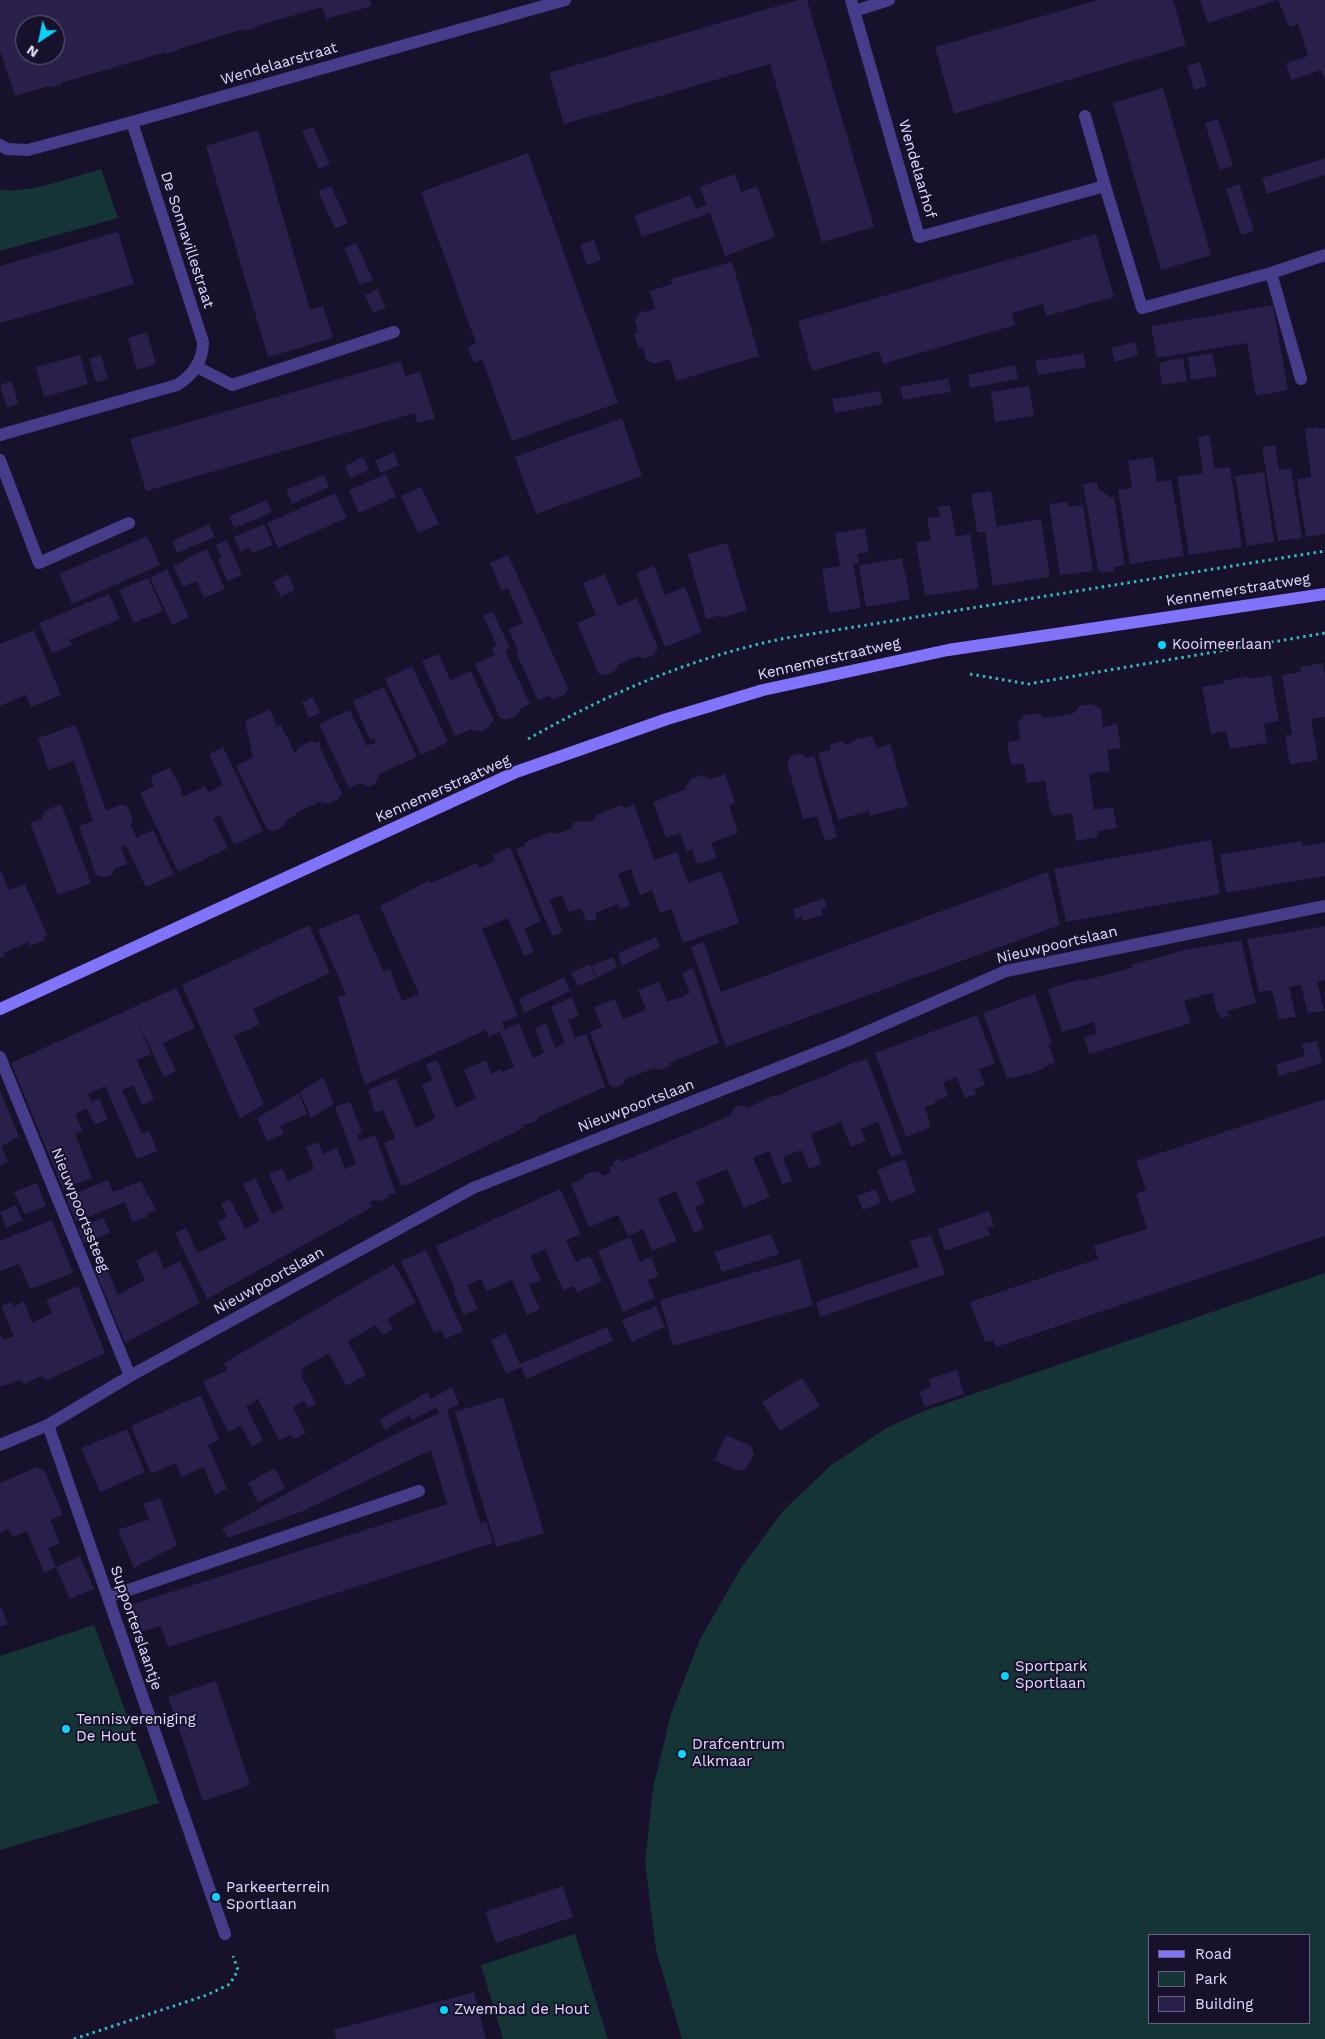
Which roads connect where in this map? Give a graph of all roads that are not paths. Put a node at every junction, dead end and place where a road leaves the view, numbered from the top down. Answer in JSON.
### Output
{"nodes":[{"id":1,"x":565,"y":0,"type":"edge"},
{"id":2,"x":888,"y":0,"type":"edge"},
{"id":3,"x":542,"y":3,"type":"edge"},
{"id":4,"x":853,"y":6,"type":"edge"},
{"id":5,"x":1085,"y":116,"type":"dead end"},
{"id":6,"x":132,"y":122,"type":"junction"},
{"id":7,"x":0,"y":145,"type":"edge"},
{"id":8,"x":1105,"y":186,"type":"junction"},
{"id":9,"x":1325,"y":255,"type":"edge"},
{"id":10,"x":1271,"y":273,"type":"junction"},
{"id":11,"x":394,"y":332,"type":"dead end"},
{"id":12,"x":197,"y":367,"type":"junction"},
{"id":13,"x":1301,"y":379,"type":"dead end"},
{"id":14,"x":0,"y":435,"type":"edge"},
{"id":15,"x":0,"y":460,"type":"edge"},
{"id":16,"x":129,"y":523,"type":"dead end"},
{"id":17,"x":1325,"y":594,"type":"edge"},
{"id":18,"x":1325,"y":906,"type":"edge"},
{"id":19,"x":0,"y":1008,"type":"edge"},
{"id":20,"x":0,"y":1057,"type":"edge"},
{"id":21,"x":130,"y":1376,"type":"junction"},
{"id":22,"x":48,"y":1425,"type":"junction"},
{"id":23,"x":0,"y":1445,"type":"edge"},
{"id":24,"x":419,"y":1491,"type":"dead end"},
{"id":25,"x":108,"y":1597,"type":"junction"},
{"id":26,"x":225,"y":1934,"type":"road end"}],
"edges":[{"from":1,"to":3,"type":"street","name":"Wendelaarstraat"},
{"from":2,"to":4,"type":"street","name":"Wendelaarhof"},
{"from":3,"to":6,"type":"street","name":"Wendelaarstraat"},
{"from":4,"to":8,"type":"street","name":"Wendelaarhof"},
{"from":5,"to":8,"type":"street"},
{"from":6,"to":7,"type":"street","name":"Wendelaarstraat"},
{"from":6,"to":12,"type":"street","name":"De Sonnavillestraat"},
{"from":8,"to":10,"type":"street"},
{"from":9,"to":10,"type":"street"},
{"from":10,"to":13,"type":"street"},
{"from":11,"to":12,"type":"street"},
{"from":12,"to":14,"type":"street"},
{"from":15,"to":16,"type":"street"},
{"from":17,"to":19,"type":"main road","name":"Kennemerstraatweg"},
{"from":18,"to":21,"type":"street","name":"Nieuwpoortslaan"},
{"from":20,"to":21,"type":"street","name":"Nieuwpoortssteeg"},
{"from":21,"to":22,"type":"street","name":"Nieuwpoortslaan"},
{"from":22,"to":23,"type":"street","name":"Nieuwpoortslaan"},
{"from":22,"to":25,"type":"street","name":"Supporterslaantje"},
{"from":24,"to":25,"type":"street"},
{"from":25,"to":26,"type":"street","name":"Supporterslaantje"}]}
